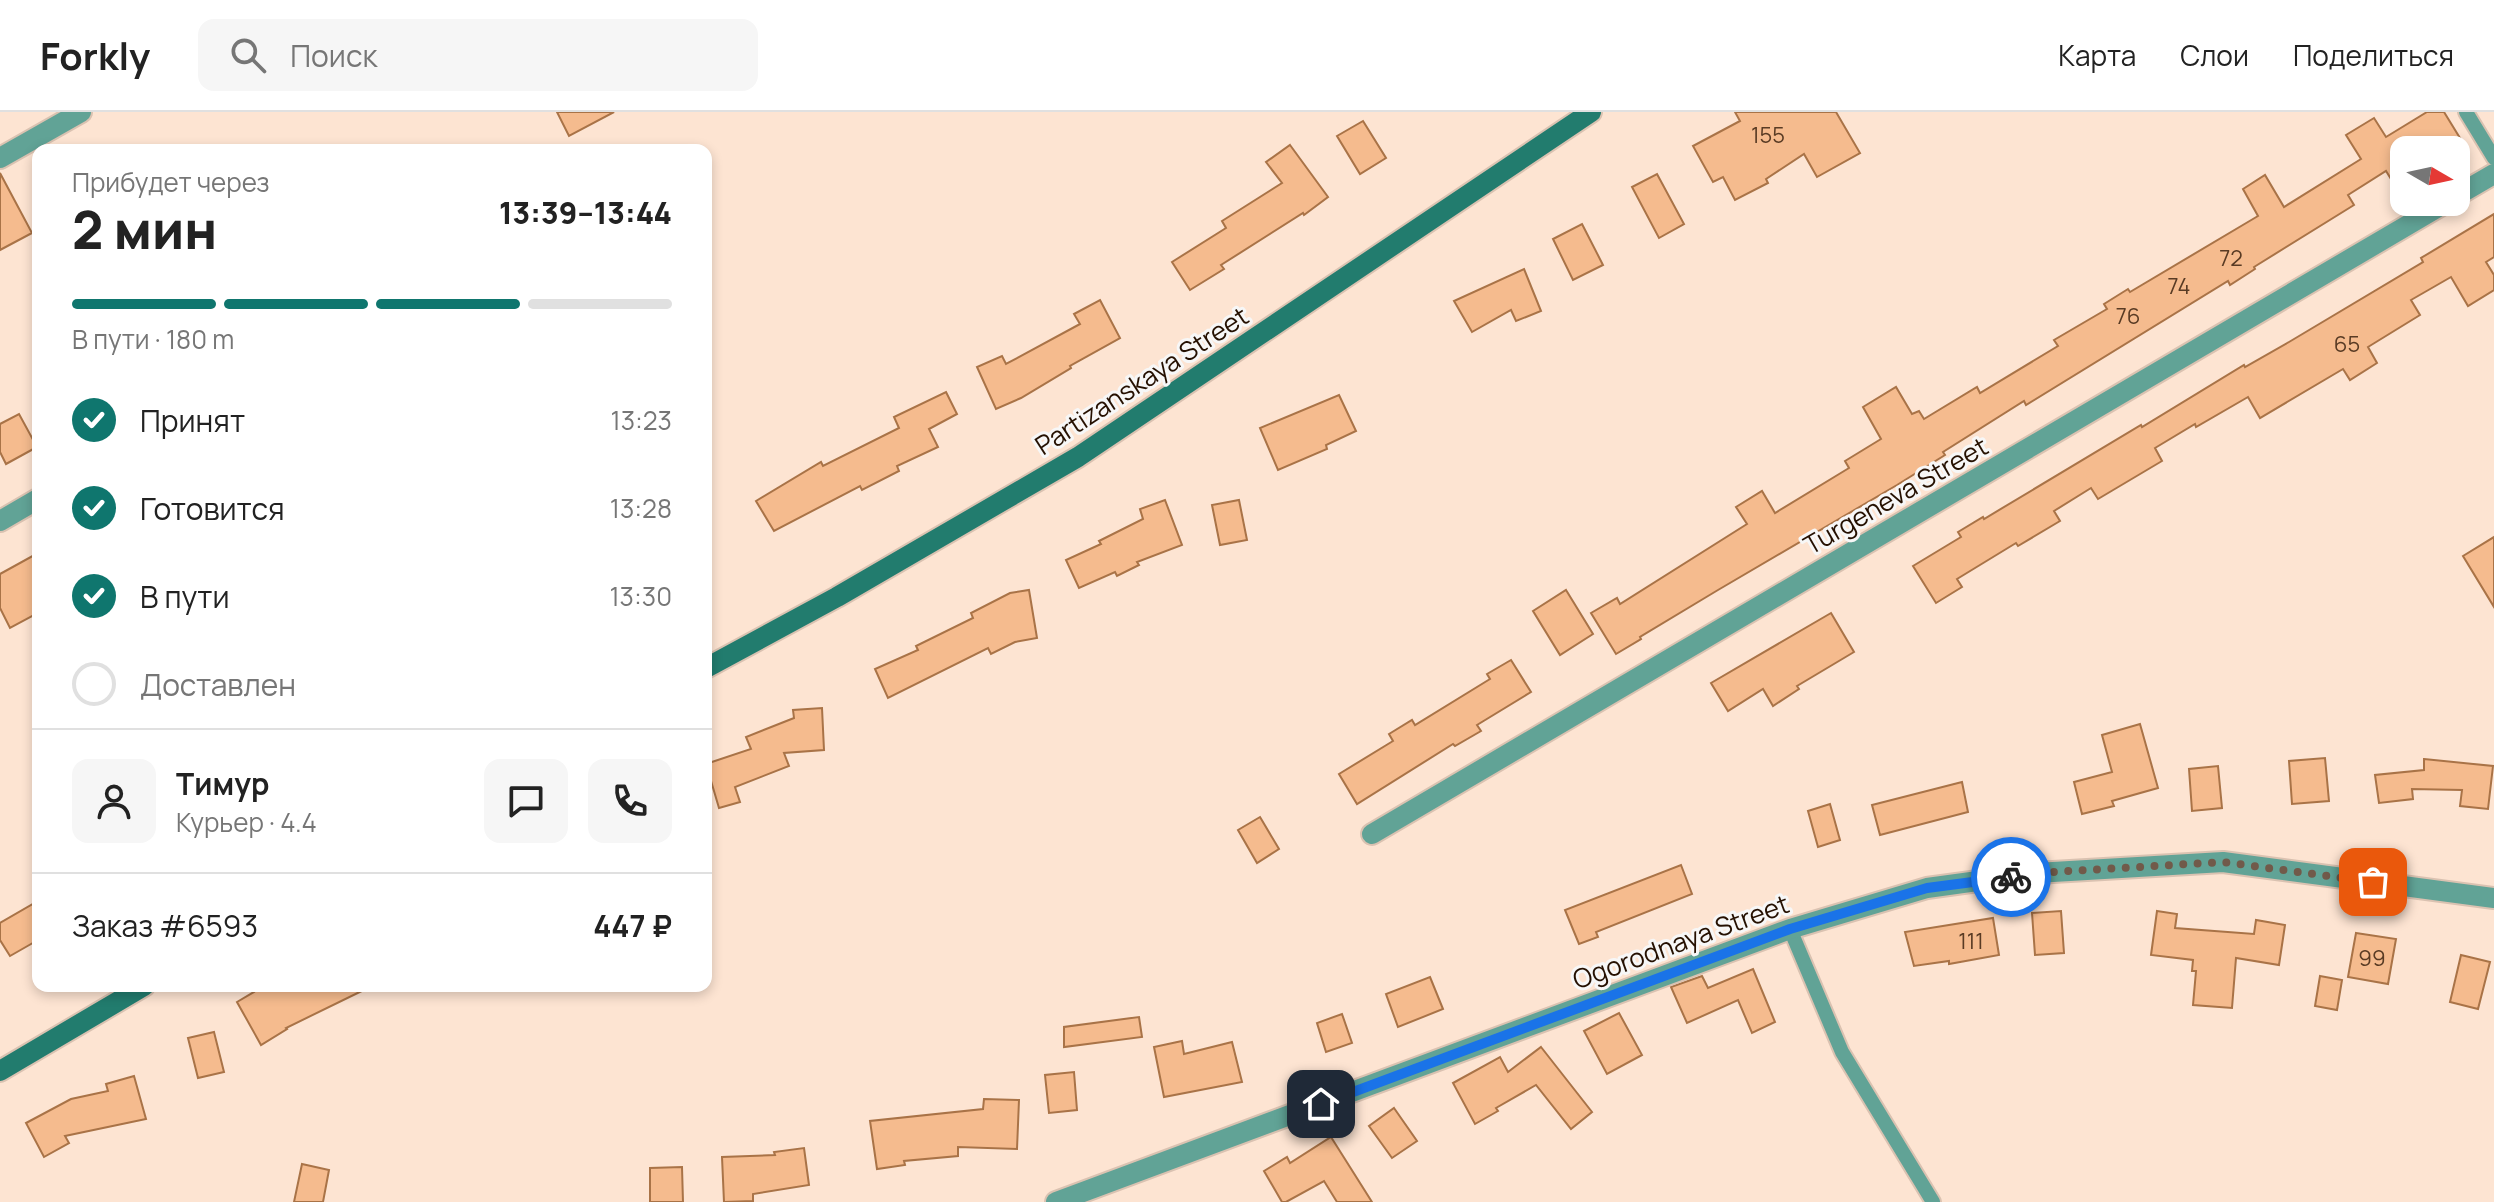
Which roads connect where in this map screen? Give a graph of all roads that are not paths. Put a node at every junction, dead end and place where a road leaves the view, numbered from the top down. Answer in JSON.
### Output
{"nodes":[{"id":1,"x":81,"y":112,"type":"edge"},
{"id":2,"x":1591,"y":112,"type":"edge"},
{"id":3,"x":2466,"y":112,"type":"edge"},
{"id":4,"x":0,"y":158,"type":"edge"},
{"id":5,"x":2494,"y":158,"type":"edge"},
{"id":6,"x":2494,"y":174,"type":"edge"},
{"id":7,"x":2470,"y":188,"type":"edge"},
{"id":8,"x":2423,"y":216,"type":"edge"},
{"id":9,"x":32,"y":502,"type":"edge"},
{"id":10,"x":0,"y":521,"type":"edge"},
{"id":11,"x":712,"y":665,"type":"edge"},
{"id":12,"x":1372,"y":834,"type":"dead end"},
{"id":13,"x":2494,"y":898,"type":"edge"},
{"id":14,"x":1790,"y":929,"type":"junction"},
{"id":15,"x":134,"y":992,"type":"edge"},
{"id":16,"x":0,"y":1071,"type":"edge"},
{"id":17,"x":1056,"y":1202,"type":"edge"},
{"id":18,"x":1933,"y":1202,"type":"edge"}],
"edges":[{"from":1,"to":4,"type":"street"},
{"from":2,"to":11,"type":"street","name":"Partizanskaya Street"},
{"from":3,"to":5,"type":"lane"},
{"from":6,"to":7,"type":"street"},
{"from":8,"to":12,"type":"street","name":"Turgeneva Street"},
{"from":9,"to":10,"type":"street"},
{"from":13,"to":14,"type":"street","name":"Ogorodnaya Street"},
{"from":14,"to":17,"type":"street","name":"Ogorodnaya Street"},
{"from":14,"to":18,"type":"lane"},
{"from":15,"to":16,"type":"street"}]}
